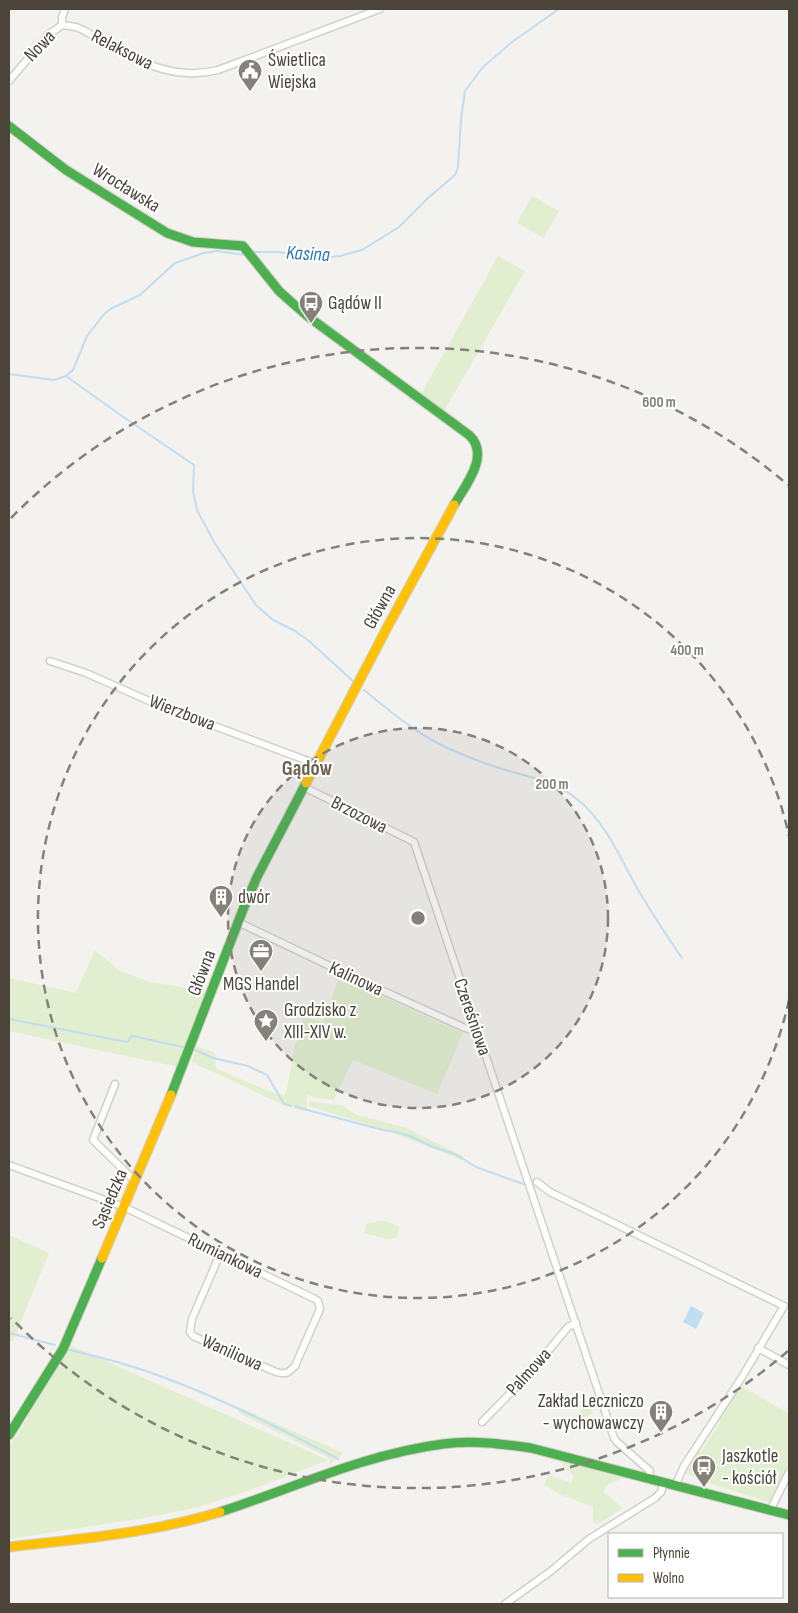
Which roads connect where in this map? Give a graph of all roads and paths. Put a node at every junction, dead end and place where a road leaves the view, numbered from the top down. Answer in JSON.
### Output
{"nodes":[{"id":1,"x":65,"y":9,"type":"edge"},
{"id":2,"x":380,"y":9,"type":"edge"},
{"id":3,"x":62,"y":25,"type":"junction"},
{"id":4,"x":9,"y":81,"type":"edge"},
{"id":5,"x":9,"y":126,"type":"edge"},
{"id":6,"x":250,"y":254,"type":"joint"},
{"id":7,"x":50,"y":661,"type":"dead end"},
{"id":8,"x":316,"y":764,"type":"junction"},
{"id":9,"x":304,"y":787,"type":"junction"},
{"id":10,"x":414,"y":842,"type":"joint"},
{"id":11,"x":238,"y":922,"type":"junction"},
{"id":12,"x":477,"y":1031,"type":"junction"},
{"id":13,"x":184,"y":1062,"type":"joint"},
{"id":14,"x":115,"y":1084,"type":"dead end"},
{"id":15,"x":9,"y":1165,"type":"edge"},
{"id":16,"x":135,"y":1181,"type":"junction"},
{"id":17,"x":537,"y":1182,"type":"dead end"},
{"id":18,"x":124,"y":1207,"type":"junction"},
{"id":19,"x":220,"y":1254,"type":"junction"},
{"id":20,"x":320,"y":1309,"type":"joint"},
{"id":21,"x":576,"y":1322,"type":"junction"},
{"id":22,"x":758,"y":1348,"type":"junction"},
{"id":23,"x":789,"y":1365,"type":"edge"},
{"id":24,"x":482,"y":1422,"type":"dead end"},
{"id":25,"x":9,"y":1435,"type":"edge"},
{"id":26,"x":789,"y":1472,"type":"edge"},
{"id":27,"x":648,"y":1479,"type":"junction"},
{"id":28,"x":664,"y":1483,"type":"junction"},
{"id":29,"x":675,"y":1486,"type":"junction"},
{"id":30,"x":770,"y":1511,"type":"junction"},
{"id":31,"x":789,"y":1515,"type":"edge"},
{"id":32,"x":9,"y":1547,"type":"edge"},
{"id":33,"x":505,"y":1604,"type":"edge"}],
"edges":[{"from":1,"to":3,"type":"street","name":"Nowa"},
{"from":2,"to":3,"type":"street","name":"Relaksowa"},
{"from":3,"to":4,"type":"street","name":"Nowa"},
{"from":5,"to":6,"type":"street","name":"Wrocławska"},
{"from":6,"to":8,"type":"street","name":"Główna"},
{"from":7,"to":8,"type":"street","name":"Wierzbowa"},
{"from":8,"to":9,"type":"street","name":"Główna"},
{"from":9,"to":10,"type":"street","name":"Brzozowa"},
{"from":9,"to":11,"type":"street","name":"Główna"},
{"from":10,"to":12,"type":"street","name":"Czereśniowa"},
{"from":11,"to":12,"type":"street","name":"Kalinowa"},
{"from":11,"to":13,"type":"street","name":"Główna"},
{"from":12,"to":21,"type":"street","name":"Czereśniowa"},
{"from":13,"to":16,"type":"street","name":"Sąsiedzka"},
{"from":14,"to":16,"type":"street"},
{"from":15,"to":18,"type":"street","name":"Rumiankowa"},
{"from":16,"to":18,"type":"street","name":"Sąsiedzka"},
{"from":17,"to":22,"type":"street"},
{"from":18,"to":19,"type":"street","name":"Rumiankowa"},
{"from":18,"to":25,"type":"street","name":"Sąsiedzka"},
{"from":19,"to":20,"type":"street","name":"Rumiankowa"},
{"from":19,"to":20,"type":"street","name":"Waniliowa"},
{"from":21,"to":24,"type":"street","name":"Palmowa"},
{"from":21,"to":27,"type":"street","name":"Czereśniowa"},
{"from":22,"to":23,"type":"street"},
{"from":22,"to":29,"type":"street"},
{"from":26,"to":30,"type":"street"},
{"from":27,"to":28,"type":"street"},
{"from":27,"to":32,"type":"street"},
{"from":28,"to":29,"type":"street"},
{"from":28,"to":33,"type":"street"},
{"from":29,"to":30,"type":"street"},
{"from":30,"to":31,"type":"street"}]}
